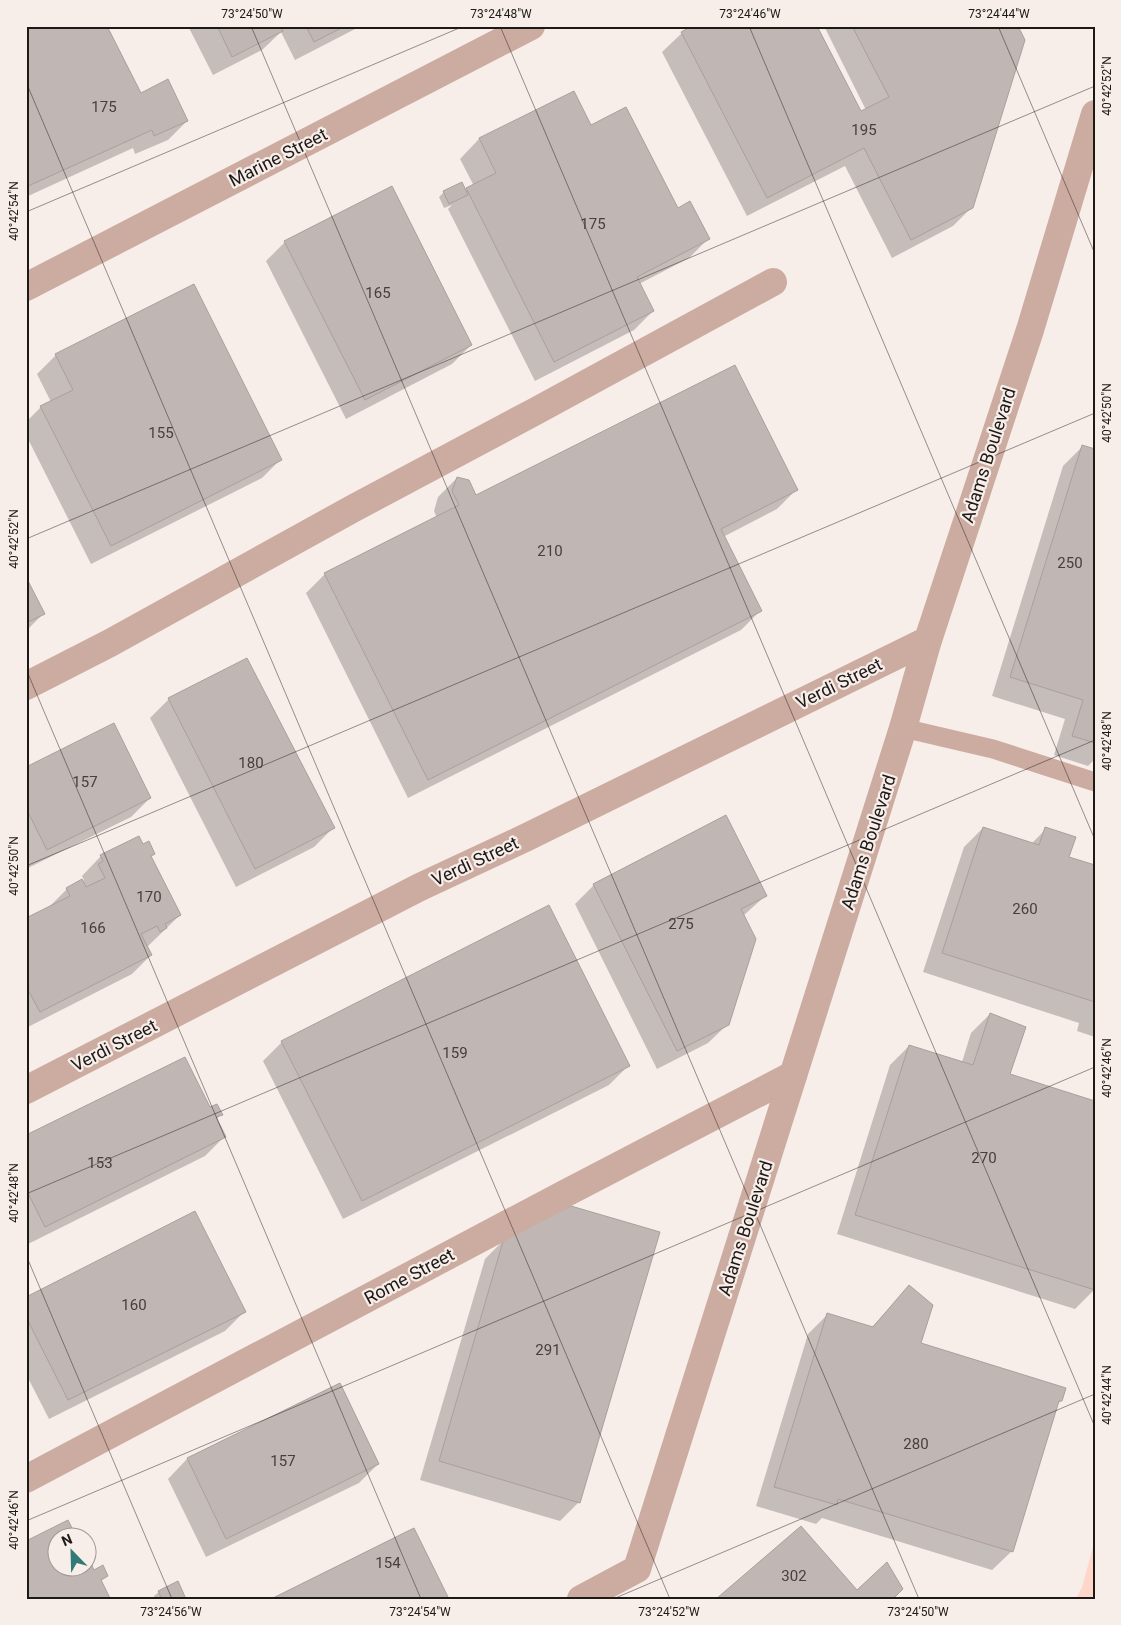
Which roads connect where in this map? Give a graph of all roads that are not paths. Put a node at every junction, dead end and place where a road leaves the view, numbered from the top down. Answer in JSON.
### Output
{"nodes":[{"id":1,"x":531,"y":26,"type":"edge"},
{"id":2,"x":1095,"y":114,"type":"edge"},
{"id":3,"x":773,"y":282,"type":"dead end"},
{"id":4,"x":26,"y":287,"type":"edge"},
{"id":5,"x":928,"y":640,"type":"junction"},
{"id":6,"x":26,"y":686,"type":"edge"},
{"id":7,"x":903,"y":728,"type":"junction"},
{"id":8,"x":1095,"y":782,"type":"edge"},
{"id":9,"x":794,"y":1075,"type":"junction"},
{"id":10,"x":26,"y":1090,"type":"edge"},
{"id":11,"x":26,"y":1479,"type":"edge"},
{"id":12,"x":581,"y":1599,"type":"edge"}],
"edges":[{"from":1,"to":4,"type":"street","name":"Marine Street"},
{"from":2,"to":5,"type":"street","name":"Adams Boulevard"},
{"from":3,"to":6,"type":"street"},
{"from":5,"to":7,"type":"street","name":"Adams Boulevard"},
{"from":5,"to":10,"type":"street","name":"Verdi Street"},
{"from":7,"to":8,"type":"lane"},
{"from":7,"to":9,"type":"street","name":"Adams Boulevard"},
{"from":9,"to":11,"type":"street","name":"Rome Street"},
{"from":9,"to":12,"type":"street","name":"Adams Boulevard"}]}
